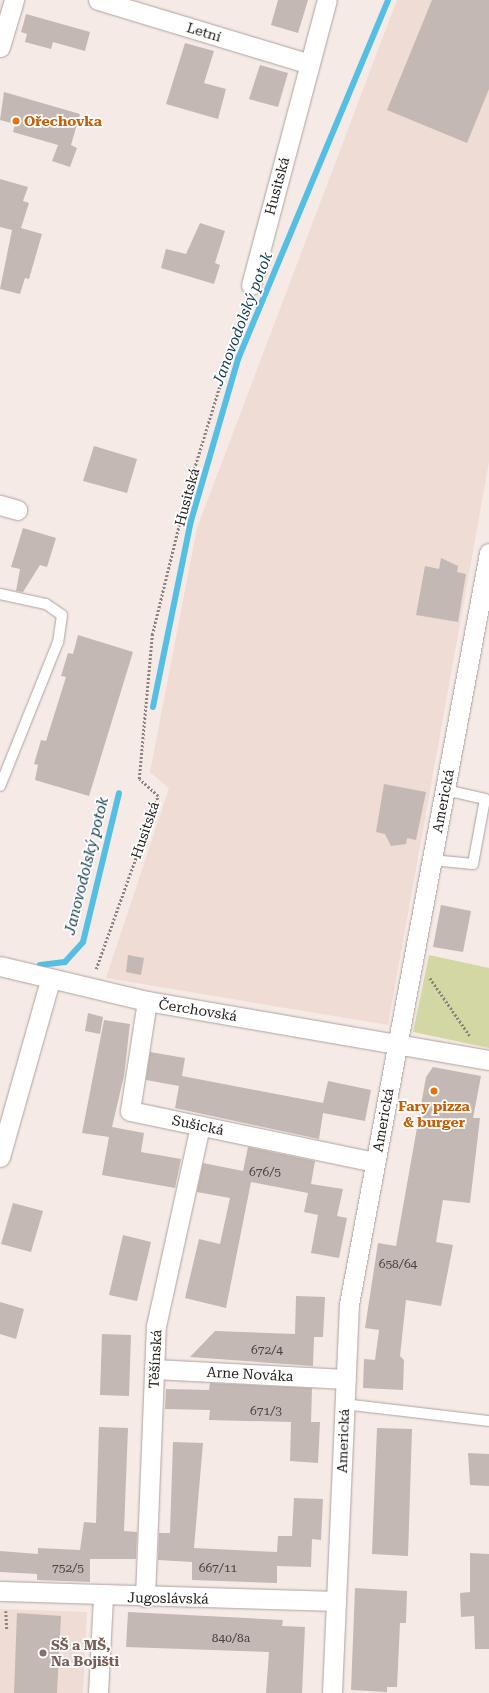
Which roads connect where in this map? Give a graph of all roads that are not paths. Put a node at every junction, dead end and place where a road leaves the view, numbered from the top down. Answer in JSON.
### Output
{"nodes":[{"id":1,"x":14,"y":0,"type":"edge"},
{"id":2,"x":98,"y":0,"type":"edge"},
{"id":3,"x":327,"y":0,"type":"edge"},
{"id":4,"x":0,"y":47,"type":"edge"},
{"id":5,"x":310,"y":64,"type":"junction"},
{"id":6,"x":251,"y":285,"type":"road end"},
{"id":7,"x":489,"y":553,"type":"edge"},
{"id":8,"x":0,"y":594,"type":"edge"},
{"id":9,"x":0,"y":786,"type":"edge"},
{"id":10,"x":445,"y":790,"type":"junction"},
{"id":11,"x":432,"y":860,"type":"junction"},
{"id":12,"x":0,"y":966,"type":"edge"},
{"id":13,"x":50,"y":980,"type":"junction"},
{"id":14,"x":147,"y":1002,"type":"junction"},
{"id":15,"x":397,"y":1042,"type":"junction"},
{"id":16,"x":488,"y":1060,"type":"edge"},
{"id":17,"x":200,"y":1126,"type":"junction"},
{"id":18,"x":0,"y":1157,"type":"edge"},
{"id":19,"x":375,"y":1162,"type":"junction"},
{"id":20,"x":154,"y":1369,"type":"junction"},
{"id":21,"x":346,"y":1379,"type":"junction"},
{"id":22,"x":344,"y":1404,"type":"junction"},
{"id":23,"x":489,"y":1421,"type":"edge"},
{"id":24,"x":0,"y":1591,"type":"edge"},
{"id":25,"x":103,"y":1597,"type":"junction"},
{"id":26,"x":145,"y":1597,"type":"junction"},
{"id":27,"x":336,"y":1601,"type":"junction"},
{"id":28,"x":98,"y":1693,"type":"edge"},
{"id":29,"x":332,"y":1693,"type":"edge"}],
"edges":[{"from":1,"to":4,"type":"street"},
{"from":2,"to":5,"type":"street","name":"Letní"},
{"from":3,"to":5,"type":"street","name":"Husitská"},
{"from":5,"to":6,"type":"street","name":"Husitská"},
{"from":7,"to":10,"type":"street","name":"Americká"},
{"from":8,"to":9,"type":"lane"},
{"from":10,"to":11,"type":"street","name":"Americká"},
{"from":10,"to":11,"type":"lane"},
{"from":11,"to":15,"type":"street","name":"Americká"},
{"from":12,"to":13,"type":"street","name":"Čerchovská"},
{"from":13,"to":14,"type":"street","name":"Čerchovská"},
{"from":13,"to":18,"type":"street"},
{"from":14,"to":15,"type":"street","name":"Čerchovská"},
{"from":14,"to":17,"type":"street","name":"Sušická"},
{"from":15,"to":16,"type":"street","name":"Čerchovská"},
{"from":15,"to":19,"type":"street","name":"Americká"},
{"from":17,"to":19,"type":"street","name":"Sušická"},
{"from":17,"to":20,"type":"street","name":"Těšínská"},
{"from":19,"to":21,"type":"street","name":"Americká"},
{"from":20,"to":21,"type":"street","name":"Arne Nováka"},
{"from":20,"to":26,"type":"street","name":"Těšínská"},
{"from":21,"to":22,"type":"street","name":"Americká"},
{"from":22,"to":23,"type":"lane"},
{"from":22,"to":27,"type":"street","name":"Americká"},
{"from":24,"to":25,"type":"street","name":"Jugoslávská"},
{"from":25,"to":26,"type":"street","name":"Jugoslávská"},
{"from":25,"to":28,"type":"street"},
{"from":26,"to":27,"type":"street","name":"Jugoslávská"},
{"from":27,"to":29,"type":"street","name":"Americká"}]}
